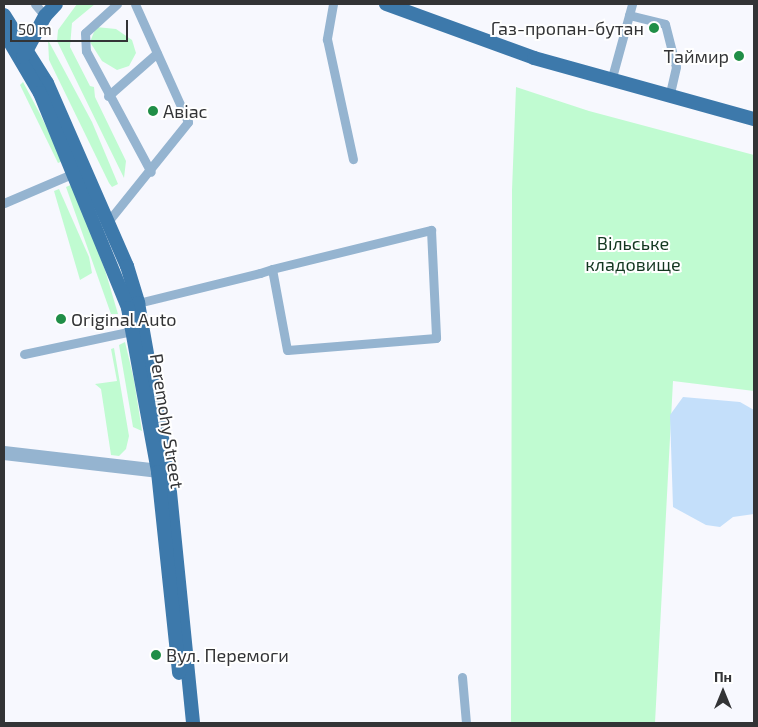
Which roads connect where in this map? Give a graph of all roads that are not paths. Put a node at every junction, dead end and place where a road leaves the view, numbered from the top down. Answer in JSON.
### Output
{"nodes":[{"id":1,"x":35,"y":4,"type":"edge"},
{"id":2,"x":56,"y":4,"type":"edge"},
{"id":3,"x":116,"y":4,"type":"edge"},
{"id":4,"x":135,"y":4,"type":"edge"},
{"id":5,"x":333,"y":4,"type":"edge"},
{"id":6,"x":386,"y":4,"type":"edge"},
{"id":7,"x":632,"y":4,"type":"edge"},
{"id":8,"x":4,"y":15,"type":"edge"},
{"id":9,"x":629,"y":15,"type":"junction"},
{"id":10,"x":45,"y":16,"type":"junction"},
{"id":11,"x":4,"y":32,"type":"edge"},
{"id":12,"x":157,"y":53,"type":"junction"},
{"id":13,"x":25,"y":56,"type":"junction"},
{"id":14,"x":611,"y":81,"type":"junction"},
{"id":15,"x":108,"y":96,"type":"junction"},
{"id":16,"x":669,"y":97,"type":"junction"},
{"id":17,"x":754,"y":119,"type":"edge"},
{"id":18,"x":353,"y":159,"type":"dead end"},
{"id":19,"x":151,"y":172,"type":"junction"},
{"id":20,"x":74,"y":173,"type":"junction"},
{"id":21,"x":4,"y":204,"type":"edge"},
{"id":22,"x":103,"y":225,"type":"junction"},
{"id":23,"x":272,"y":269,"type":"junction"},
{"id":24,"x":138,"y":303,"type":"junction"},
{"id":25,"x":132,"y":330,"type":"junction"},
{"id":26,"x":24,"y":354,"type":"dead end"},
{"id":27,"x":4,"y":453,"type":"edge"},
{"id":28,"x":163,"y":472,"type":"junction"},
{"id":29,"x":462,"y":677,"type":"dead end"},
{"id":30,"x":184,"y":723,"type":"edge"},
{"id":31,"x":193,"y":723,"type":"edge"},
{"id":32,"x":466,"y":723,"type":"edge"}],
"edges":[{"from":1,"to":10,"type":"lane"},
{"from":2,"to":10,"type":"main road"},
{"from":3,"to":15,"type":"lane"},
{"from":4,"to":12,"type":"lane"},
{"from":5,"to":18,"type":"lane"},
{"from":6,"to":14,"type":"main road"},
{"from":7,"to":9,"type":"lane"},
{"from":8,"to":13,"type":"main road"},
{"from":9,"to":14,"type":"lane"},
{"from":9,"to":16,"type":"lane"},
{"from":10,"to":13,"type":"main road"},
{"from":11,"to":13,"type":"main road","name":"Peremohy Street"},
{"from":12,"to":15,"type":"lane"},
{"from":12,"to":19,"type":"lane"},
{"from":13,"to":20,"type":"main road","name":"Peremohy Street"},
{"from":13,"to":22,"type":"main road","name":"Peremohy Street"},
{"from":14,"to":16,"type":"main road"},
{"from":15,"to":19,"type":"lane"},
{"from":16,"to":17,"type":"main road"},
{"from":19,"to":22,"type":"lane"},
{"from":20,"to":21,"type":"lane"},
{"from":20,"to":22,"type":"main road","name":"Peremohy Street"},
{"from":22,"to":24,"type":"main road","name":"Peremohy Street"},
{"from":22,"to":25,"type":"main road","name":"Peremohy Street"},
{"from":23,"to":23,"type":"lane"},
{"from":23,"to":24,"type":"lane"},
{"from":24,"to":28,"type":"main road","name":"Peremohy Street"},
{"from":25,"to":26,"type":"lane"},
{"from":25,"to":28,"type":"main road","name":"Peremohy Street"},
{"from":27,"to":28,"type":"street"},
{"from":28,"to":30,"type":"main road","name":"Peremohy Street"},
{"from":28,"to":31,"type":"main road","name":"Peremohy Street"},
{"from":29,"to":32,"type":"lane"}]}
